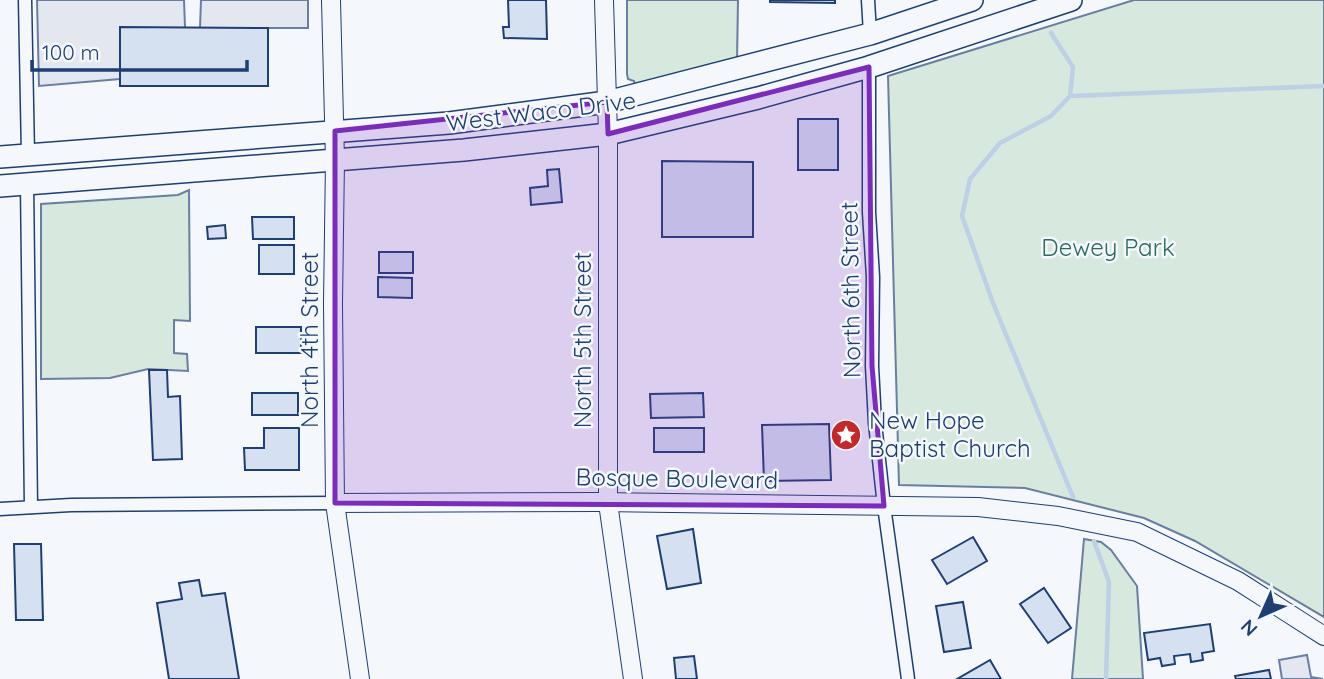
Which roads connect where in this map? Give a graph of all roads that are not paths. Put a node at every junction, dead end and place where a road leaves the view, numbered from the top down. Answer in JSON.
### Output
{"nodes":[{"id":1,"x":25,"y":0,"type":"edge"},
{"id":2,"x":331,"y":0,"type":"edge"},
{"id":3,"x":604,"y":0,"type":"edge"},
{"id":4,"x":868,"y":0,"type":"edge"},
{"id":5,"x":972,"y":0,"type":"edge"},
{"id":6,"x":1071,"y":0,"type":"edge"},
{"id":7,"x":870,"y":34,"type":"junction"},
{"id":8,"x":869,"y":67,"type":"junction"},
{"id":9,"x":607,"y":102,"type":"junction"},
{"id":10,"x":335,"y":131,"type":"junction"},
{"id":11,"x":608,"y":134,"type":"junction"},
{"id":12,"x":28,"y":155,"type":"junction"},
{"id":13,"x":0,"y":157,"type":"edge"},
{"id":14,"x":335,"y":160,"type":"junction"},
{"id":15,"x":27,"y":184,"type":"junction"},
{"id":16,"x":0,"y":186,"type":"edge"},
{"id":17,"x":335,"y":503,"type":"junction"},
{"id":18,"x":608,"y":503,"type":"junction"},
{"id":19,"x":884,"y":506,"type":"junction"},
{"id":20,"x":32,"y":507,"type":"junction"},
{"id":21,"x":0,"y":509,"type":"edge"},
{"id":22,"x":1324,"y":636,"type":"edge"},
{"id":23,"x":360,"y":679,"type":"edge"},
{"id":24,"x":633,"y":679,"type":"edge"},
{"id":25,"x":908,"y":679,"type":"edge"}],
"edges":[{"from":1,"to":12,"type":"street"},
{"from":2,"to":10,"type":"main road","name":"North 4th Street"},
{"from":3,"to":9,"type":"main road","name":"North 5th Street"},
{"from":4,"to":7,"type":"street"},
{"from":5,"to":7,"type":"main road","name":"West Waco Drive"},
{"from":6,"to":8,"type":"main road","name":"West Waco Drive"},
{"from":7,"to":9,"type":"main road","name":"West Waco Drive"},
{"from":8,"to":11,"type":"main road","name":"West Waco Drive"},
{"from":8,"to":19,"type":"street","name":"North 6th Street"},
{"from":9,"to":10,"type":"main road","name":"West Waco Drive"},
{"from":9,"to":11,"type":"main road","name":"North 5th Street"},
{"from":10,"to":12,"type":"main road","name":"West Waco Drive"},
{"from":10,"to":14,"type":"main road","name":"North 4th Street"},
{"from":11,"to":14,"type":"main road","name":"West Waco Drive"},
{"from":11,"to":18,"type":"main road","name":"North 5th Street"},
{"from":12,"to":13,"type":"main road","name":"West Waco Drive"},
{"from":14,"to":15,"type":"main road","name":"West Waco Drive"},
{"from":14,"to":17,"type":"main road","name":"North 4th Street"},
{"from":15,"to":16,"type":"main road","name":"West Waco Drive"},
{"from":15,"to":20,"type":"street"},
{"from":17,"to":18,"type":"main road","name":"Bosque Boulevard"},
{"from":17,"to":20,"type":"street","name":"Bosque Boulevard"},
{"from":17,"to":23,"type":"main road","name":"North 4th Street"},
{"from":18,"to":19,"type":"main road","name":"Bosque Boulevard"},
{"from":18,"to":24,"type":"main road","name":"North 5th Street"},
{"from":19,"to":22,"type":"main road","name":"Bosque Boulevard"},
{"from":19,"to":25,"type":"street","name":"North 6th Street"},
{"from":20,"to":21,"type":"street","name":"Bosque Boulevard"}]}
